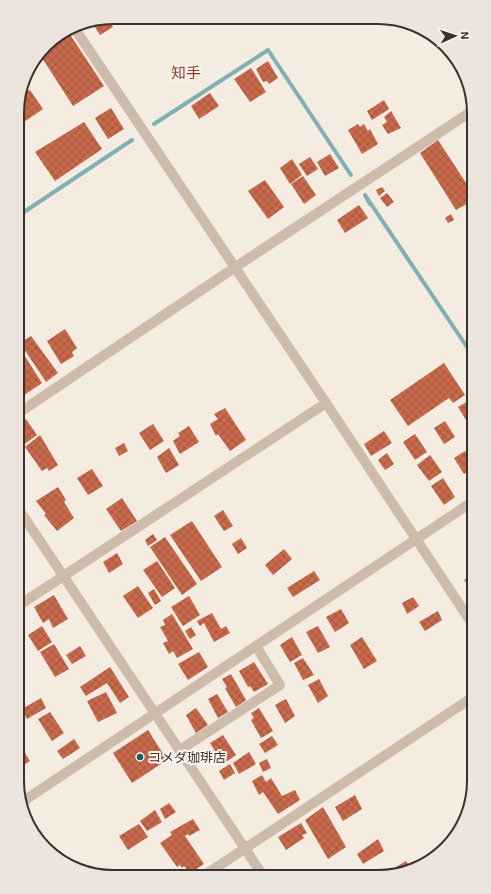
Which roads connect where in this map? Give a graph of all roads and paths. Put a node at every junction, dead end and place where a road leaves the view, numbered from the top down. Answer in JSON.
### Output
{"nodes":[{"id":1,"x":77,"y":32,"type":"edge"},
{"id":2,"x":467,"y":114,"type":"edge"},
{"id":3,"x":234,"y":268,"type":"junction"},
{"id":4,"x":326,"y":403,"type":"junction"},
{"id":5,"x":24,"y":409,"type":"edge"},
{"id":6,"x":467,"y":505,"type":"edge"},
{"id":7,"x":24,"y":517,"type":"edge"},
{"id":8,"x":415,"y":539,"type":"junction"},
{"id":9,"x":63,"y":575,"type":"junction"},
{"id":10,"x":24,"y":602,"type":"edge"},
{"id":11,"x":467,"y":616,"type":"edge"},
{"id":12,"x":256,"y":646,"type":"junction"},
{"id":13,"x":467,"y":701,"type":"edge"},
{"id":14,"x":155,"y":713,"type":"junction"},
{"id":15,"x":180,"y":750,"type":"junction"},
{"id":16,"x":26,"y":799,"type":"edge"},
{"id":17,"x":245,"y":848,"type":"junction"},
{"id":18,"x":212,"y":870,"type":"edge"},
{"id":19,"x":259,"y":870,"type":"edge"}],
"edges":[{"from":1,"to":3,"type":"street"},
{"from":2,"to":3,"type":"street"},
{"from":3,"to":4,"type":"street"},
{"from":3,"to":5,"type":"street"},
{"from":4,"to":8,"type":"street"},
{"from":4,"to":9,"type":"street"},
{"from":6,"to":8,"type":"street"},
{"from":7,"to":9,"type":"street"},
{"from":8,"to":11,"type":"street"},
{"from":8,"to":12,"type":"street"},
{"from":9,"to":10,"type":"street"},
{"from":9,"to":14,"type":"street"},
{"from":12,"to":14,"type":"street"},
{"from":12,"to":15,"type":"street"},
{"from":13,"to":17,"type":"street"},
{"from":14,"to":15,"type":"street"},
{"from":14,"to":16,"type":"street"},
{"from":15,"to":17,"type":"street"},
{"from":17,"to":18,"type":"street"},
{"from":17,"to":19,"type":"street"}]}
